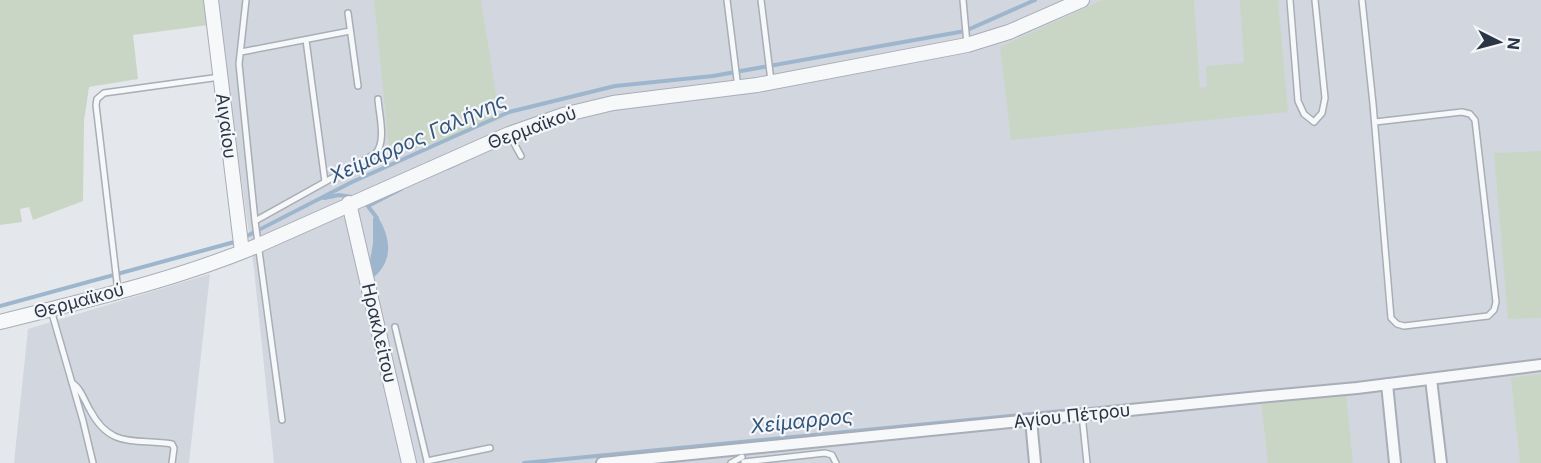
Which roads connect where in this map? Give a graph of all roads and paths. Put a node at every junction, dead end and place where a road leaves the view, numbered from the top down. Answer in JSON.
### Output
{"nodes":[{"id":1,"x":211,"y":0,"type":"edge"},
{"id":2,"x":246,"y":0,"type":"edge"},
{"id":3,"x":727,"y":0,"type":"edge"},
{"id":4,"x":761,"y":0,"type":"edge"},
{"id":5,"x":963,"y":0,"type":"edge"},
{"id":6,"x":1082,"y":0,"type":"edge"},
{"id":7,"x":1290,"y":0,"type":"edge"},
{"id":8,"x":1315,"y":0,"type":"edge"},
{"id":9,"x":1362,"y":0,"type":"edge"},
{"id":10,"x":348,"y":13,"type":"dead end"},
{"id":11,"x":350,"y":31,"type":"junction"},
{"id":12,"x":306,"y":40,"type":"junction"},
{"id":13,"x":967,"y":45,"type":"junction"},
{"id":14,"x":241,"y":52,"type":"junction"},
{"id":15,"x":220,"y":77,"type":"junction"},
{"id":16,"x":771,"y":83,"type":"junction"},
{"id":17,"x":358,"y":86,"type":"dead end"},
{"id":18,"x":738,"y":88,"type":"junction"},
{"id":19,"x":378,"y":99,"type":"dead end"},
{"id":20,"x":1375,"y":122,"type":"junction"},
{"id":21,"x":509,"y":134,"type":"junction"},
{"id":22,"x":521,"y":156,"type":"dead end"},
{"id":23,"x":325,"y":182,"type":"junction"},
{"id":24,"x":349,"y":203,"type":"junction"},
{"id":25,"x":255,"y":221,"type":"junction"},
{"id":26,"x":259,"y":245,"type":"junction"},
{"id":27,"x":242,"y":252,"type":"junction"},
{"id":28,"x":118,"y":291,"type":"junction"},
{"id":29,"x":51,"y":308,"type":"junction"},
{"id":30,"x":0,"y":322,"type":"edge"},
{"id":31,"x":395,"y":327,"type":"dead end"},
{"id":32,"x":1541,"y":365,"type":"edge"},
{"id":33,"x":1431,"y":379,"type":"junction"},
{"id":34,"x":72,"y":383,"type":"junction"},
{"id":35,"x":1387,"y":384,"type":"junction"},
{"id":36,"x":1082,"y":415,"type":"junction"},
{"id":37,"x":282,"y":420,"type":"dead end"},
{"id":38,"x":1030,"y":420,"type":"junction"},
{"id":39,"x":490,"y":448,"type":"dead end"},
{"id":40,"x":742,"y":458,"type":"edge"},
{"id":41,"x":633,"y":461,"type":"edge"},
{"id":42,"x":427,"y":462,"type":"edge"},
{"id":43,"x":93,"y":463,"type":"edge"},
{"id":44,"x":172,"y":463,"type":"edge"},
{"id":45,"x":409,"y":463,"type":"edge"},
{"id":46,"x":602,"y":463,"type":"edge"},
{"id":47,"x":731,"y":463,"type":"edge"},
{"id":48,"x":836,"y":463,"type":"edge"},
{"id":49,"x":1035,"y":463,"type":"edge"},
{"id":50,"x":1087,"y":463,"type":"edge"},
{"id":51,"x":1395,"y":463,"type":"edge"},
{"id":52,"x":1441,"y":463,"type":"edge"}],
"edges":[{"from":1,"to":15,"type":"street","name":"Αιγαίου"},
{"from":2,"to":14,"type":"lane"},
{"from":3,"to":18,"type":"lane"},
{"from":4,"to":16,"type":"lane"},
{"from":5,"to":13,"type":"lane"},
{"from":6,"to":13,"type":"street","name":"Θερμαϊκού"},
{"from":7,"to":8,"type":"lane"},
{"from":9,"to":20,"type":"lane"},
{"from":10,"to":11,"type":"lane"},
{"from":11,"to":12,"type":"lane"},
{"from":11,"to":17,"type":"lane"},
{"from":12,"to":14,"type":"lane"},
{"from":12,"to":23,"type":"lane"},
{"from":13,"to":16,"type":"street","name":"Θερμαϊκού"},
{"from":14,"to":25,"type":"lane"},
{"from":15,"to":27,"type":"street","name":"Αιγαίου"},
{"from":15,"to":28,"type":"lane"},
{"from":16,"to":18,"type":"street","name":"Θερμαϊκού"},
{"from":18,"to":21,"type":"street","name":"Θερμαϊκού"},
{"from":19,"to":23,"type":"lane"},
{"from":20,"to":20,"type":"lane"},
{"from":21,"to":22,"type":"lane"},
{"from":21,"to":24,"type":"street","name":"Θερμαϊκού"},
{"from":23,"to":25,"type":"lane"},
{"from":24,"to":26,"type":"street","name":"Θερμαϊκού"},
{"from":24,"to":45,"type":"street","name":"Ηρακλείτου"},
{"from":25,"to":26,"type":"lane"},
{"from":26,"to":27,"type":"street","name":"Θερμαϊκού"},
{"from":26,"to":37,"type":"lane"},
{"from":27,"to":28,"type":"street","name":"Θερμαϊκού"},
{"from":28,"to":29,"type":"street","name":"Θερμαϊκού"},
{"from":29,"to":30,"type":"street","name":"Θερμαϊκού"},
{"from":29,"to":34,"type":"lane"},
{"from":31,"to":42,"type":"lane"},
{"from":32,"to":33,"type":"street","name":"Αγίου Πέτρου"},
{"from":33,"to":35,"type":"street","name":"Αγίου Πέτρου"},
{"from":33,"to":52,"type":"street"},
{"from":34,"to":43,"type":"lane"},
{"from":34,"to":44,"type":"lane"},
{"from":35,"to":36,"type":"street","name":"Αγίου Πέτρου"},
{"from":35,"to":51,"type":"street"},
{"from":36,"to":38,"type":"street","name":"Αγίου Πέτρου"},
{"from":36,"to":50,"type":"lane"},
{"from":38,"to":40,"type":"street","name":"Αγίου Πέτρου"},
{"from":38,"to":49,"type":"street"},
{"from":39,"to":42,"type":"lane"},
{"from":40,"to":41,"type":"street","name":"Αγίου Πέτρου"},
{"from":40,"to":47,"type":"lane"},
{"from":40,"to":48,"type":"lane"},
{"from":41,"to":46,"type":"street","name":"Αγίου Πέτρου"}]}
